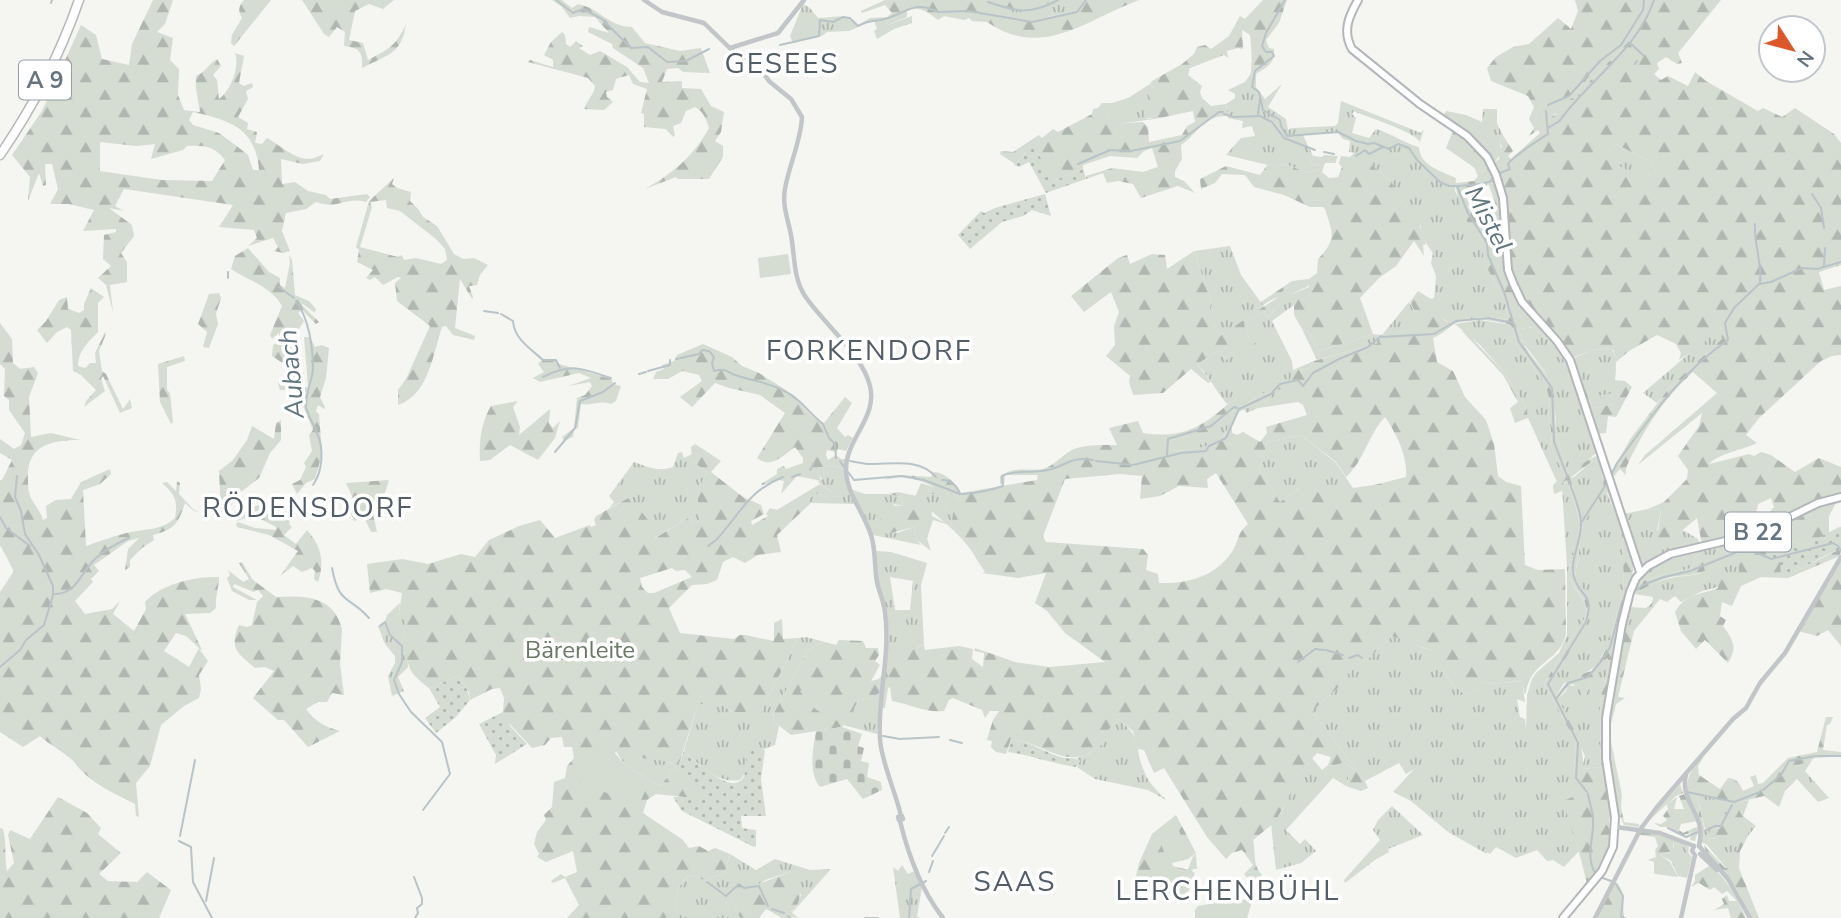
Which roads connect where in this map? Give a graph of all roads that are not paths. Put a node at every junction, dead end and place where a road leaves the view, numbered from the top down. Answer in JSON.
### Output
{"nodes":[{"id":1,"x":77,"y":0,"type":"edge"},
{"id":2,"x":644,"y":0,"type":"edge"},
{"id":3,"x":804,"y":0,"type":"edge"},
{"id":4,"x":1357,"y":0,"type":"edge"},
{"id":5,"x":730,"y":48,"type":"junction"},
{"id":6,"x":0,"y":147,"type":"edge"},
{"id":7,"x":0,"y":155,"type":"edge"},
{"id":8,"x":1841,"y":497,"type":"edge"},
{"id":9,"x":1841,"y":557,"type":"edge"},
{"id":10,"x":1638,"y":569,"type":"junction"},
{"id":11,"x":1682,"y":782,"type":"junction"},
{"id":12,"x":1616,"y":827,"type":"junction"},
{"id":13,"x":1697,"y":850,"type":"junction"},
{"id":14,"x":1711,"y":864,"type":"junction"},
{"id":15,"x":1695,"y":865,"type":"junction"},
{"id":16,"x":1687,"y":892,"type":"junction"},
{"id":17,"x":943,"y":918,"type":"edge"},
{"id":18,"x":1563,"y":918,"type":"edge"},
{"id":19,"x":1595,"y":918,"type":"edge"},
{"id":20,"x":1681,"y":918,"type":"edge"},
{"id":21,"x":1749,"y":918,"type":"edge"}],
"edges":[{"from":1,"to":6,"type":"highway","number":"A 9"},
{"from":1,"to":7,"type":"highway","number":"A 9"},
{"from":2,"to":5,"type":"street"},
{"from":3,"to":5,"type":"street"},
{"from":4,"to":10,"type":"main road"},
{"from":5,"to":17,"type":"street"},
{"from":8,"to":10,"type":"main road","number":"B 22"},
{"from":9,"to":11,"type":"street"},
{"from":10,"to":12,"type":"main road"},
{"from":11,"to":13,"type":"street"},
{"from":11,"to":19,"type":"street","bridge":true},
{"from":12,"to":13,"type":"street"},
{"from":12,"to":18,"type":"main road"},
{"from":13,"to":14,"type":"street"},
{"from":13,"to":15,"type":"street"},
{"from":13,"to":16,"type":"street"},
{"from":13,"to":21,"type":"street"},
{"from":14,"to":15,"type":"street"},
{"from":14,"to":21,"type":"street"},
{"from":15,"to":16,"type":"street"},
{"from":16,"to":20,"type":"street"}]}
